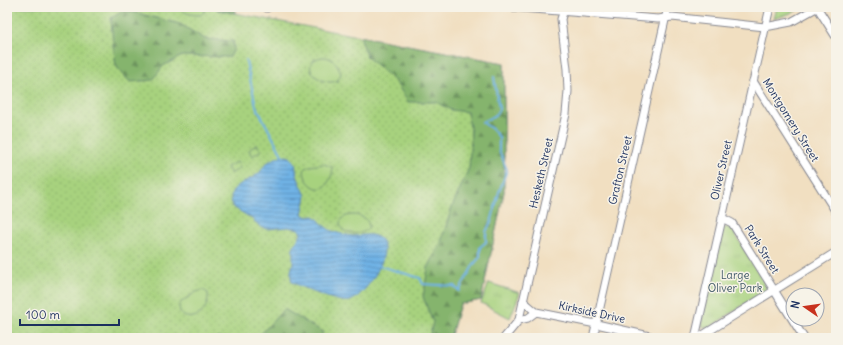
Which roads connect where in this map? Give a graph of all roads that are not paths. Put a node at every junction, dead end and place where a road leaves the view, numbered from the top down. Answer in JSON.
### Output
{"nodes":[{"id":1,"x":509,"y":7,"type":"edge"},
{"id":2,"x":668,"y":7,"type":"edge"},
{"id":3,"x":770,"y":7,"type":"edge"},
{"id":4,"x":818,"y":7,"type":"edge"},
{"id":5,"x":564,"y":9,"type":"edge"},
{"id":6,"x":666,"y":18,"type":"junction"},
{"id":7,"x":765,"y":27,"type":"junction"},
{"id":8,"x":836,"y":37,"type":"edge"},
{"id":9,"x":753,"y":81,"type":"junction"},
{"id":10,"x":836,"y":212,"type":"edge"},
{"id":11,"x":722,"y":218,"type":"junction"},
{"id":12,"x":836,"y":252,"type":"edge"},
{"id":13,"x":775,"y":290,"type":"junction"},
{"id":14,"x":523,"y":301,"type":"junction"},
{"id":15,"x":536,"y":312,"type":"junction"},
{"id":16,"x":519,"y":320,"type":"junction"},
{"id":17,"x":596,"y":324,"type":"junction"},
{"id":18,"x":504,"y":338,"type":"edge"},
{"id":19,"x":592,"y":338,"type":"edge"},
{"id":20,"x":658,"y":338,"type":"edge"},
{"id":21,"x":695,"y":338,"type":"edge"},
{"id":22,"x":698,"y":338,"type":"edge"},
{"id":23,"x":804,"y":338,"type":"edge"}],
"edges":[{"from":1,"to":5,"type":"street"},
{"from":2,"to":6,"type":"street","name":"Grafton Street"},
{"from":3,"to":7,"type":"street","name":"Oliver Street"},
{"from":4,"to":7,"type":"street"},
{"from":4,"to":8,"type":"street"},
{"from":5,"to":6,"type":"street"},
{"from":5,"to":14,"type":"street","name":"Hesketh Street"},
{"from":6,"to":7,"type":"street"},
{"from":6,"to":17,"type":"street","name":"Grafton Street"},
{"from":7,"to":9,"type":"street","name":"Oliver Street"},
{"from":9,"to":10,"type":"street","name":"Montgomery Street"},
{"from":9,"to":11,"type":"street","name":"Oliver Street"},
{"from":11,"to":13,"type":"street","name":"Park Street"},
{"from":11,"to":21,"type":"street","name":"Oliver Street"},
{"from":12,"to":13,"type":"street"},
{"from":13,"to":22,"type":"street"},
{"from":13,"to":23,"type":"street","name":"Park Street"},
{"from":14,"to":15,"type":"street","name":"Kirkside Drive"},
{"from":14,"to":16,"type":"street","name":"Hesketh Street"},
{"from":15,"to":16,"type":"street"},
{"from":15,"to":17,"type":"street","name":"Kirkside Drive"},
{"from":16,"to":18,"type":"street","name":"Hesketh Street"},
{"from":17,"to":19,"type":"street","name":"Grafton Street"},
{"from":17,"to":20,"type":"street","name":"Kirkside Drive"}]}
